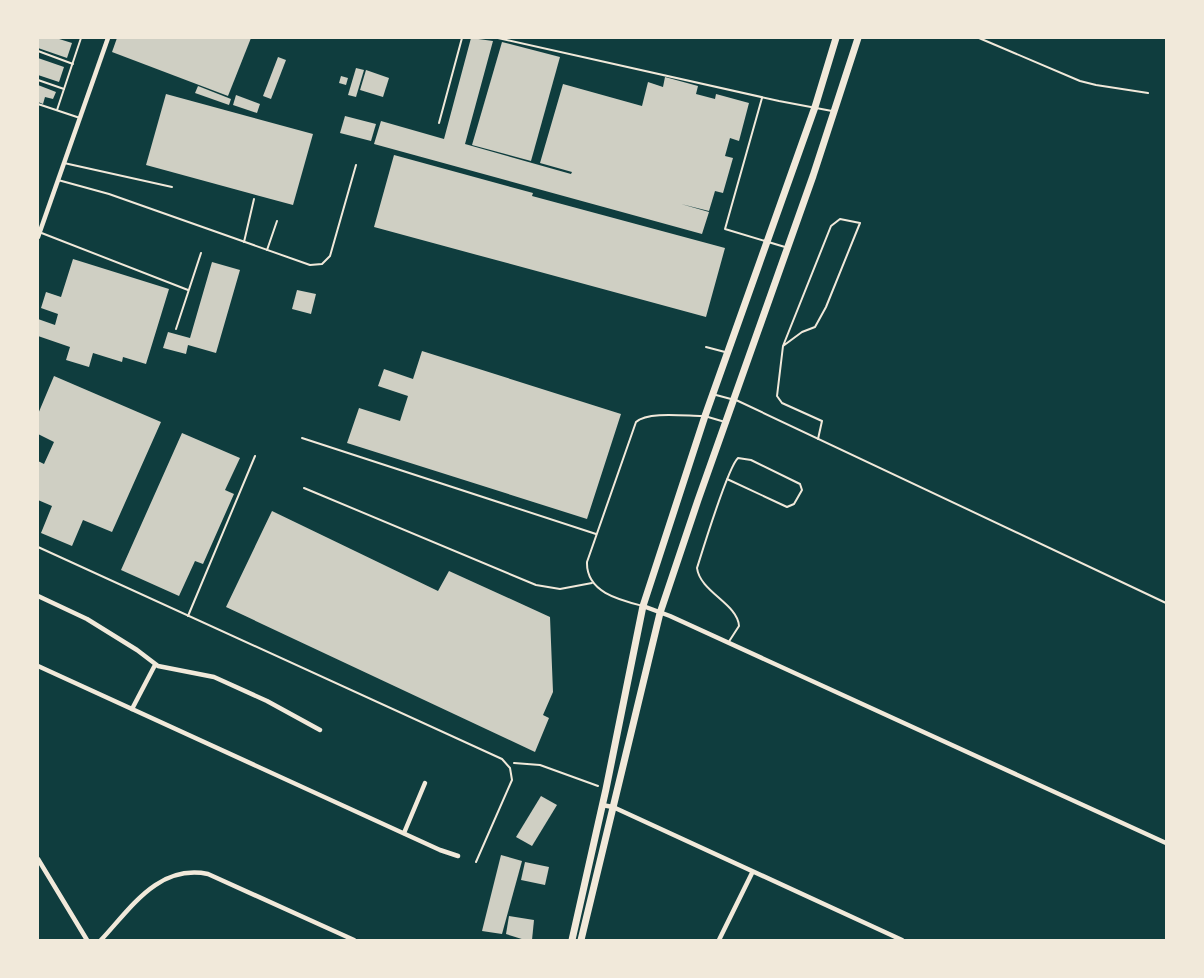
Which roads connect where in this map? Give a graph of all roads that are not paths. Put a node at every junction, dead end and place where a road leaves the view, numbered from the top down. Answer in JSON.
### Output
{"nodes":[{"id":1,"x":75,"y":38,"type":"edge"},
{"id":2,"x":81,"y":38,"type":"edge"},
{"id":3,"x":108,"y":38,"type":"edge"},
{"id":4,"x":462,"y":38,"type":"edge"},
{"id":5,"x":498,"y":38,"type":"edge"},
{"id":6,"x":836,"y":38,"type":"edge"},
{"id":7,"x":858,"y":38,"type":"edge"},
{"id":8,"x":979,"y":38,"type":"edge"},
{"id":9,"x":38,"y":51,"type":"edge"},
{"id":10,"x":73,"y":64,"type":"junction"},
{"id":11,"x":38,"y":80,"type":"edge"},
{"id":12,"x":64,"y":90,"type":"junction"},
{"id":13,"x":1148,"y":93,"type":"dead end"},
{"id":14,"x":762,"y":98,"type":"junction"},
{"id":15,"x":38,"y":104,"type":"edge"},
{"id":16,"x":815,"y":107,"type":"junction"},
{"id":17,"x":57,"y":110,"type":"junction"},
{"id":18,"x":835,"y":112,"type":"junction"},
{"id":19,"x":80,"y":118,"type":"junction"},
{"id":20,"x":439,"y":123,"type":"dead end"},
{"id":21,"x":64,"y":163,"type":"junction"},
{"id":22,"x":356,"y":165,"type":"dead end"},
{"id":23,"x":58,"y":180,"type":"junction"},
{"id":24,"x":172,"y":187,"type":"dead end"},
{"id":25,"x":254,"y":199,"type":"dead end"},
{"id":26,"x":277,"y":221,"type":"dead end"},
{"id":27,"x":38,"y":234,"type":"edge"},
{"id":28,"x":767,"y":241,"type":"junction"},
{"id":29,"x":244,"y":242,"type":"junction"},
{"id":30,"x":788,"y":248,"type":"junction"},
{"id":31,"x":267,"y":250,"type":"junction"},
{"id":32,"x":201,"y":253,"type":"dead end"},
{"id":33,"x":188,"y":290,"type":"junction"},
{"id":34,"x":176,"y":328,"type":"dead end"},
{"id":35,"x":783,"y":346,"type":"junction"},
{"id":36,"x":706,"y":347,"type":"dead end"},
{"id":37,"x":727,"y":353,"type":"junction"},
{"id":38,"x":713,"y":394,"type":"junction"},
{"id":39,"x":734,"y":400,"type":"junction"},
{"id":40,"x":705,"y":416,"type":"junction"},
{"id":41,"x":727,"y":422,"type":"junction"},
{"id":42,"x":302,"y":438,"type":"dead end"},
{"id":43,"x":818,"y":439,"type":"junction"},
{"id":44,"x":255,"y":456,"type":"dead end"},
{"id":45,"x":727,"y":480,"type":"junction"},
{"id":46,"x":304,"y":488,"type":"dead end"},
{"id":47,"x":596,"y":534,"type":"junction"},
{"id":48,"x":38,"y":547,"type":"edge"},
{"id":49,"x":592,"y":583,"type":"junction"},
{"id":50,"x":38,"y":596,"type":"edge"},
{"id":51,"x":1167,"y":603,"type":"edge"},
{"id":52,"x":642,"y":606,"type":"junction"},
{"id":53,"x":660,"y":613,"type":"junction"},
{"id":54,"x":188,"y":616,"type":"junction"},
{"id":55,"x":728,"y":644,"type":"junction"},
{"id":56,"x":155,"y":665,"type":"junction"},
{"id":57,"x":38,"y":666,"type":"edge"},
{"id":58,"x":132,"y":709,"type":"junction"},
{"id":59,"x":320,"y":730,"type":"dead end"},
{"id":60,"x":425,"y":783,"type":"dead end"},
{"id":61,"x":603,"y":805,"type":"junction"},
{"id":62,"x":613,"y":807,"type":"junction"},
{"id":63,"x":404,"y":833,"type":"junction"},
{"id":64,"x":1167,"y":843,"type":"edge"},
{"id":65,"x":458,"y":856,"type":"dead end"},
{"id":66,"x":38,"y":859,"type":"edge"},
{"id":67,"x":476,"y":862,"type":"dead end"},
{"id":68,"x":752,"y":873,"type":"junction"},
{"id":69,"x":87,"y":940,"type":"edge"},
{"id":70,"x":101,"y":940,"type":"edge"},
{"id":71,"x":354,"y":940,"type":"edge"},
{"id":72,"x":572,"y":940,"type":"edge"},
{"id":73,"x":581,"y":940,"type":"edge"},
{"id":74,"x":719,"y":940,"type":"edge"},
{"id":75,"x":902,"y":940,"type":"edge"}],
"edges":[{"from":1,"to":2,"type":"lane"},
{"from":2,"to":10,"type":"lane"},
{"from":3,"to":19,"type":"street"},
{"from":4,"to":20,"type":"lane"},
{"from":5,"to":14,"type":"lane"},
{"from":6,"to":16,"type":"main road"},
{"from":7,"to":18,"type":"main road"},
{"from":8,"to":13,"type":"lane"},
{"from":9,"to":10,"type":"lane"},
{"from":10,"to":12,"type":"lane"},
{"from":11,"to":12,"type":"lane"},
{"from":12,"to":17,"type":"lane"},
{"from":14,"to":16,"type":"lane"},
{"from":14,"to":28,"type":"lane"},
{"from":15,"to":17,"type":"lane"},
{"from":16,"to":18,"type":"lane"},
{"from":16,"to":28,"type":"main road"},
{"from":17,"to":19,"type":"lane"},
{"from":18,"to":30,"type":"main road"},
{"from":19,"to":21,"type":"street"},
{"from":21,"to":23,"type":"street"},
{"from":21,"to":24,"type":"lane"},
{"from":22,"to":31,"type":"lane"},
{"from":23,"to":27,"type":"street"},
{"from":23,"to":29,"type":"lane"},
{"from":25,"to":29,"type":"lane"},
{"from":26,"to":31,"type":"lane"},
{"from":27,"to":33,"type":"lane"},
{"from":28,"to":30,"type":"lane"},
{"from":28,"to":37,"type":"main road"},
{"from":29,"to":31,"type":"lane"},
{"from":30,"to":39,"type":"main road"},
{"from":32,"to":33,"type":"lane"},
{"from":33,"to":34,"type":"lane"},
{"from":35,"to":35,"type":"lane"},
{"from":35,"to":43,"type":"lane"},
{"from":36,"to":37,"type":"lane"},
{"from":37,"to":38,"type":"main road"},
{"from":38,"to":39,"type":"lane"},
{"from":38,"to":40,"type":"main road"},
{"from":39,"to":41,"type":"main road"},
{"from":39,"to":43,"type":"lane"},
{"from":40,"to":41,"type":"lane"},
{"from":40,"to":47,"type":"lane"},
{"from":40,"to":52,"type":"main road"},
{"from":41,"to":53,"type":"main road"},
{"from":42,"to":47,"type":"lane"},
{"from":43,"to":51,"type":"lane"},
{"from":44,"to":54,"type":"lane"},
{"from":45,"to":45,"type":"lane"},
{"from":45,"to":55,"type":"lane"},
{"from":46,"to":49,"type":"lane"},
{"from":47,"to":49,"type":"lane"},
{"from":48,"to":54,"type":"lane"},
{"from":49,"to":52,"type":"lane"},
{"from":50,"to":56,"type":"street"},
{"from":52,"to":53,"type":"street"},
{"from":52,"to":61,"type":"main road"},
{"from":53,"to":55,"type":"street"},
{"from":53,"to":62,"type":"main road"},
{"from":54,"to":67,"type":"lane"},
{"from":55,"to":64,"type":"street"},
{"from":56,"to":58,"type":"street"},
{"from":56,"to":59,"type":"street"},
{"from":57,"to":58,"type":"street"},
{"from":58,"to":63,"type":"street"},
{"from":60,"to":63,"type":"street"},
{"from":61,"to":62,"type":"street"},
{"from":61,"to":72,"type":"main road"},
{"from":62,"to":68,"type":"street"},
{"from":62,"to":73,"type":"main road"},
{"from":63,"to":65,"type":"street"},
{"from":66,"to":69,"type":"street"},
{"from":68,"to":74,"type":"street"},
{"from":68,"to":75,"type":"street"},
{"from":70,"to":71,"type":"street"}]}
